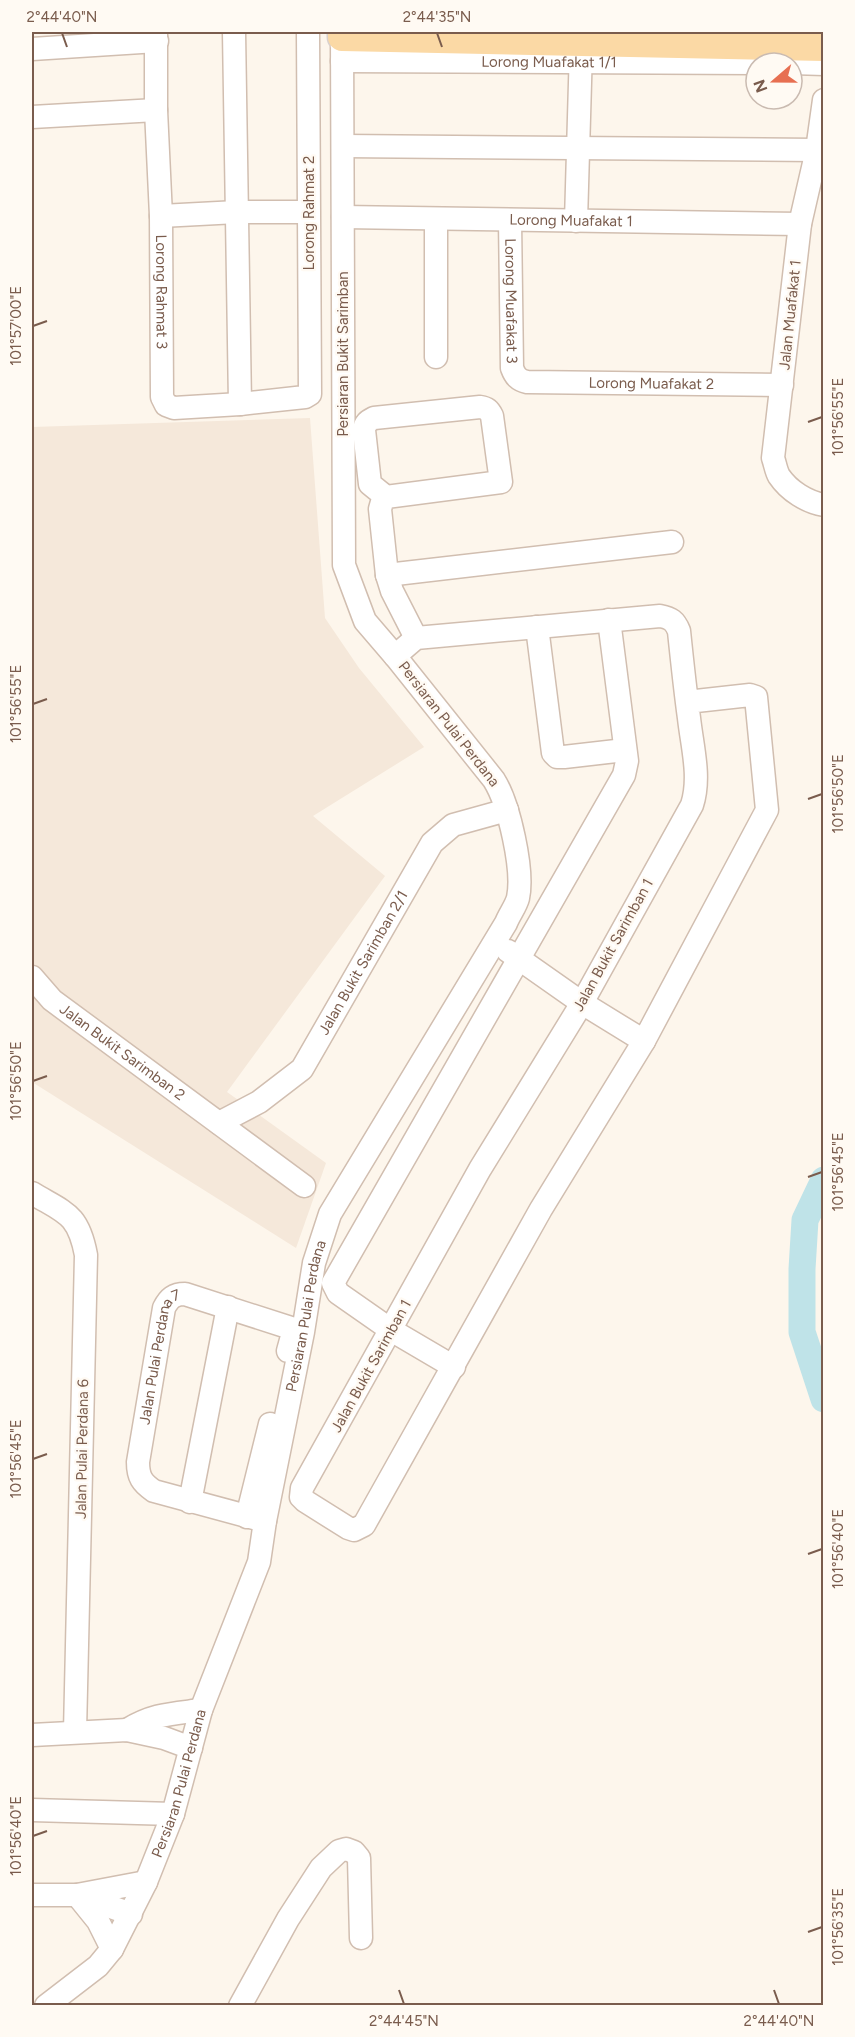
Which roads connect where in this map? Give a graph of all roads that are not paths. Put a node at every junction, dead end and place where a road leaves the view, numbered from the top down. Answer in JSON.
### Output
{"nodes":[{"id":1,"x":234,"y":32,"type":"edge"},
{"id":2,"x":308,"y":32,"type":"edge"},
{"id":3,"x":433,"y":35,"type":"edge"},
{"id":4,"x":157,"y":36,"type":"edge"},
{"id":5,"x":508,"y":36,"type":"edge"},
{"id":6,"x":664,"y":38,"type":"edge"},
{"id":7,"x":352,"y":40,"type":"edge"},
{"id":8,"x":587,"y":44,"type":"edge"},
{"id":9,"x":745,"y":47,"type":"edge"},
{"id":10,"x":824,"y":47,"type":"edge"},
{"id":11,"x":32,"y":49,"type":"edge"},
{"id":12,"x":804,"y":63,"type":"edge"},
{"id":13,"x":824,"y":64,"type":"edge"},
{"id":14,"x":824,"y":100,"type":"edge"},
{"id":15,"x":156,"y":110,"type":"junction"},
{"id":16,"x":32,"y":117,"type":"edge"},
{"id":17,"x":343,"y":146,"type":"junction"},
{"id":18,"x":578,"y":148,"type":"junction"},
{"id":19,"x":817,"y":150,"type":"junction"},
{"id":20,"x":237,"y":212,"type":"junction"},
{"id":21,"x":308,"y":212,"type":"junction"},
{"id":22,"x":161,"y":216,"type":"junction"},
{"id":23,"x":343,"y":217,"type":"junction"},
{"id":24,"x":436,"y":219,"type":"junction"},
{"id":25,"x":510,"y":220,"type":"junction"},
{"id":26,"x":576,"y":221,"type":"junction"},
{"id":27,"x":800,"y":224,"type":"junction"},
{"id":28,"x":436,"y":357,"type":"dead end"},
{"id":29,"x":519,"y":380,"type":"joint"},
{"id":30,"x":782,"y":385,"type":"junction"},
{"id":31,"x":310,"y":394,"type":"joint"},
{"id":32,"x":240,"y":404,"type":"junction"},
{"id":33,"x":386,"y":497,"type":"junction"},
{"id":34,"x":824,"y":504,"type":"edge"},
{"id":35,"x":672,"y":542,"type":"dead end"},
{"id":36,"x":387,"y":575,"type":"junction"},
{"id":37,"x":609,"y":620,"type":"junction"},
{"id":38,"x":537,"y":627,"type":"junction"},
{"id":39,"x":416,"y":638,"type":"junction"},
{"id":40,"x":395,"y":656,"type":"junction"},
{"id":41,"x":687,"y":702,"type":"junction"},
{"id":42,"x":625,"y":750,"type":"junction"},
{"id":43,"x":507,"y":810,"type":"junction"},
{"id":44,"x":495,"y":941,"type":"junction"},
{"id":45,"x":520,"y":959,"type":"junction"},
{"id":46,"x":32,"y":976,"type":"edge"},
{"id":47,"x":582,"y":1003,"type":"junction"},
{"id":48,"x":644,"y":1041,"type":"junction"},
{"id":49,"x":219,"y":1123,"type":"junction"},
{"id":50,"x":304,"y":1186,"type":"dead end"},
{"id":51,"x":32,"y":1193,"type":"edge"},
{"id":52,"x":228,"y":1307,"type":"junction"},
{"id":53,"x":392,"y":1330,"type":"junction"},
{"id":54,"x":454,"y":1367,"type":"junction"},
{"id":55,"x":190,"y":1502,"type":"junction"},
{"id":56,"x":256,"y":1519,"type":"junction"},
{"id":57,"x":201,"y":1710,"type":"junction"},
{"id":58,"x":127,"y":1730,"type":"junction"},
{"id":59,"x":75,"y":1732,"type":"junction"},
{"id":60,"x":32,"y":1735,"type":"edge"},
{"id":61,"x":191,"y":1748,"type":"junction"},
{"id":62,"x":32,"y":1810,"type":"edge"},
{"id":63,"x":173,"y":1814,"type":"junction"},
{"id":64,"x":146,"y":1882,"type":"junction"},
{"id":65,"x":32,"y":1895,"type":"edge"},
{"id":66,"x":77,"y":1895,"type":"junction"},
{"id":67,"x":131,"y":1914,"type":"junction"},
{"id":68,"x":361,"y":1938,"type":"dead end"},
{"id":69,"x":112,"y":1949,"type":"junction"},
{"id":70,"x":246,"y":2003,"type":"edge"},
{"id":71,"x":46,"y":2006,"type":"edge"}],
"edges":[{"from":1,"to":20,"type":"street"},
{"from":2,"to":21,"type":"street","name":"Lorong Rahmat 2"},
{"from":3,"to":5,"type":"main road"},
{"from":3,"to":7,"type":"main road"},
{"from":4,"to":11,"type":"street"},
{"from":4,"to":15,"type":"street","name":"Lorong Rahmat 3"},
{"from":5,"to":8,"type":"main road"},
{"from":6,"to":8,"type":"main road"},
{"from":6,"to":9,"type":"main road"},
{"from":7,"to":8,"type":"street","name":"Lorong Muafakat 1/1"},
{"from":7,"to":17,"type":"street","name":"Persiaran Bukit Sarimban"},
{"from":8,"to":9,"type":"street","name":"Lorong Muafakat 1/1"},
{"from":8,"to":18,"type":"street"},
{"from":9,"to":10,"type":"main road"},
{"from":12,"to":13,"type":"street"},
{"from":14,"to":19,"type":"street","name":"Jalan Muafakat 1"},
{"from":15,"to":16,"type":"street"},
{"from":15,"to":22,"type":"street","name":"Lorong Rahmat 3"},
{"from":17,"to":18,"type":"street"},
{"from":17,"to":23,"type":"street","name":"Persiaran Bukit Sarimban"},
{"from":18,"to":19,"type":"street"},
{"from":18,"to":26,"type":"street"},
{"from":19,"to":27,"type":"street","name":"Jalan Muafakat 1"},
{"from":20,"to":21,"type":"street"},
{"from":20,"to":22,"type":"street"},
{"from":20,"to":32,"type":"street"},
{"from":21,"to":31,"type":"street","name":"Lorong Rahmat 2"},
{"from":22,"to":32,"type":"street","name":"Lorong Rahmat 3"},
{"from":23,"to":24,"type":"street","name":"Lorong Muafakat 1"},
{"from":23,"to":40,"type":"street","name":"Persiaran Bukit Sarimban"},
{"from":24,"to":25,"type":"street","name":"Lorong Muafakat 1"},
{"from":24,"to":28,"type":"street"},
{"from":25,"to":26,"type":"street","name":"Lorong Muafakat 1"},
{"from":25,"to":29,"type":"street","name":"Lorong Muafakat 3"},
{"from":26,"to":27,"type":"street","name":"Lorong Muafakat 1"},
{"from":27,"to":30,"type":"street","name":"Jalan Muafakat 1"},
{"from":29,"to":30,"type":"street","name":"Lorong Muafakat 2"},
{"from":30,"to":34,"type":"street","name":"Jalan Muafakat 1"},
{"from":31,"to":32,"type":"street","name":"Lorong Rahmat 3"},
{"from":33,"to":33,"type":"street"},
{"from":33,"to":36,"type":"street"},
{"from":35,"to":36,"type":"street"},
{"from":36,"to":39,"type":"street"},
{"from":37,"to":38,"type":"street","name":"Jalan Bukit Sarimban 1"},
{"from":37,"to":41,"type":"street","name":"Jalan Bukit Sarimban 1"},
{"from":37,"to":42,"type":"street"},
{"from":38,"to":39,"type":"street","name":"Jalan Bukit Sarimban 1"},
{"from":38,"to":42,"type":"street"},
{"from":39,"to":40,"type":"street"},
{"from":40,"to":43,"type":"street","name":"Persiaran Pulai Perdana"},
{"from":41,"to":47,"type":"street","name":"Jalan Bukit Sarimban 1"},
{"from":41,"to":48,"type":"street"},
{"from":42,"to":45,"type":"street"},
{"from":43,"to":44,"type":"street","name":"Persiaran Pulai Perdana"},
{"from":43,"to":49,"type":"street","name":"Jalan Bukit Sarimban 2/1"},
{"from":44,"to":45,"type":"street"},
{"from":44,"to":56,"type":"street","name":"Persiaran Pulai Perdana"},
{"from":45,"to":47,"type":"street"},
{"from":45,"to":53,"type":"street"},
{"from":46,"to":49,"type":"street","name":"Jalan Bukit Sarimban 2"},
{"from":47,"to":48,"type":"street"},
{"from":47,"to":53,"type":"street","name":"Jalan Bukit Sarimban 1"},
{"from":48,"to":54,"type":"street"},
{"from":49,"to":50,"type":"street","name":"Jalan Bukit Sarimban 2"},
{"from":51,"to":59,"type":"street","name":"Jalan Pulai Perdana 6"},
{"from":52,"to":55,"type":"street"},
{"from":52,"to":55,"type":"street","name":"Jalan Pulai Perdana 7"},
{"from":52,"to":56,"type":"street","name":"Jalan Pulai Perdana 7"},
{"from":53,"to":54,"type":"street"},
{"from":53,"to":54,"type":"street","name":"Jalan Bukit Sarimban 1"},
{"from":55,"to":56,"type":"street","name":"Jalan Pulai Perdana 7"},
{"from":56,"to":57,"type":"street","name":"Persiaran Pulai Perdana"},
{"from":57,"to":58,"type":"street"},
{"from":57,"to":61,"type":"street","name":"Persiaran Pulai Perdana"},
{"from":58,"to":59,"type":"street"},
{"from":58,"to":61,"type":"street"},
{"from":59,"to":60,"type":"street"},
{"from":61,"to":63,"type":"street","name":"Persiaran Pulai Perdana"},
{"from":62,"to":63,"type":"street"},
{"from":63,"to":64,"type":"street","name":"Persiaran Pulai Perdana"},
{"from":64,"to":66,"type":"street"},
{"from":64,"to":67,"type":"street","name":"Persiaran Pulai Perdana"},
{"from":65,"to":66,"type":"street"},
{"from":66,"to":67,"type":"street"},
{"from":66,"to":69,"type":"street"},
{"from":67,"to":69,"type":"street","name":"Persiaran Pulai Perdana"},
{"from":68,"to":70,"type":"street"},
{"from":69,"to":71,"type":"street","name":"Persiaran Pulai Perdana"}]}
